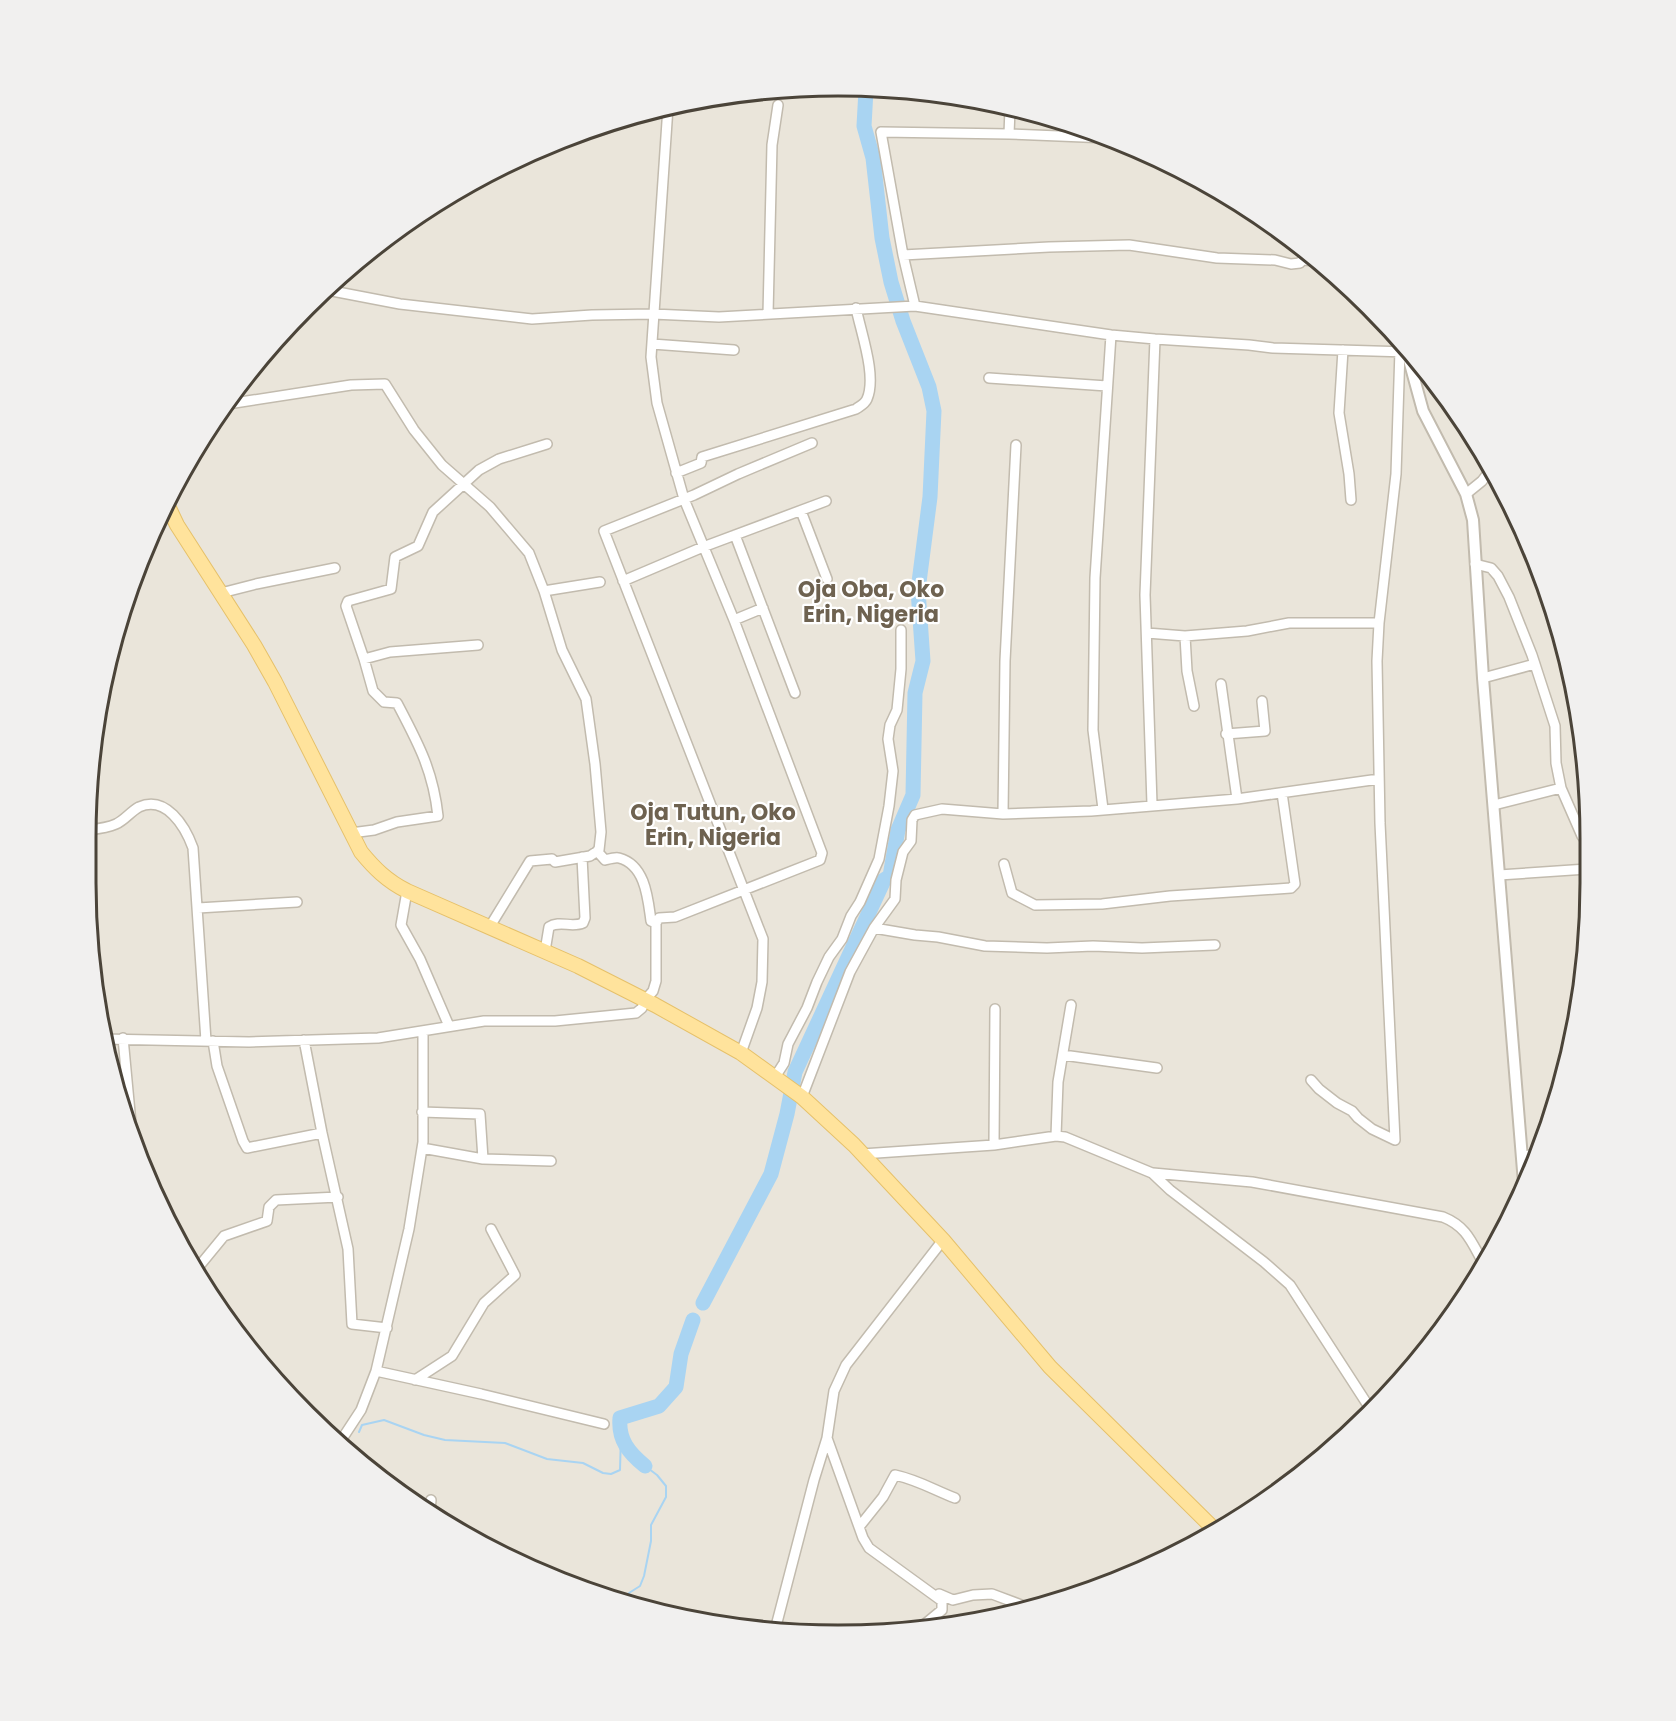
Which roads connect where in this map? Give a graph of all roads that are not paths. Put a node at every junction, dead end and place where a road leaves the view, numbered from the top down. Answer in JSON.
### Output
{"nodes":[{"id":1,"x":778,"y":105,"type":"dead end"},
{"id":2,"x":667,"y":116,"type":"edge"},
{"id":3,"x":1010,"y":116,"type":"edge"},
{"id":4,"x":1009,"y":134,"type":"junction"},
{"id":5,"x":1082,"y":137,"type":"edge"},
{"id":6,"x":903,"y":255,"type":"junction"},
{"id":7,"x":1303,"y":260,"type":"edge"},
{"id":8,"x":336,"y":292,"type":"edge"},
{"id":9,"x":912,"y":306,"type":"junction"},
{"id":10,"x":856,"y":308,"type":"junction"},
{"id":11,"x":654,"y":314,"type":"junction"},
{"id":12,"x":768,"y":314,"type":"junction"},
{"id":13,"x":1111,"y":334,"type":"junction"},
{"id":14,"x":1155,"y":339,"type":"junction"},
{"id":15,"x":652,"y":344,"type":"junction"},
{"id":16,"x":734,"y":350,"type":"dead end"},
{"id":17,"x":1343,"y":350,"type":"junction"},
{"id":18,"x":1397,"y":350,"type":"edge"},
{"id":19,"x":1403,"y":358,"type":"edge"},
{"id":20,"x":1408,"y":364,"type":"edge"},
{"id":21,"x":989,"y":378,"type":"dead end"},
{"id":22,"x":1107,"y":386,"type":"junction"},
{"id":23,"x":237,"y":403,"type":"edge"},
{"id":24,"x":812,"y":443,"type":"dead end"},
{"id":25,"x":547,"y":444,"type":"dead end"},
{"id":26,"x":1016,"y":445,"type":"dead end"},
{"id":27,"x":676,"y":473,"type":"junction"},
{"id":28,"x":1486,"y":476,"type":"edge"},
{"id":29,"x":464,"y":484,"type":"junction"},
{"id":30,"x":1466,"y":494,"type":"junction"},
{"id":31,"x":684,"y":499,"type":"junction"},
{"id":32,"x":1351,"y":500,"type":"dead end"},
{"id":33,"x":826,"y":501,"type":"dead end"},
{"id":34,"x":801,"y":511,"type":"junction"},
{"id":35,"x":171,"y":513,"type":"edge"},
{"id":36,"x":735,"y":535,"type":"junction"},
{"id":37,"x":703,"y":547,"type":"junction"},
{"id":38,"x":1475,"y":564,"type":"junction"},
{"id":39,"x":335,"y":568,"type":"dead end"},
{"id":40,"x":827,"y":579,"type":"dead end"},
{"id":41,"x":623,"y":581,"type":"junction"},
{"id":42,"x":600,"y":582,"type":"dead end"},
{"id":43,"x":544,"y":591,"type":"junction"},
{"id":44,"x":221,"y":593,"type":"junction"},
{"id":45,"x":763,"y":608,"type":"junction"},
{"id":46,"x":734,"y":620,"type":"junction"},
{"id":47,"x":1379,"y":623,"type":"junction"},
{"id":48,"x":902,"y":630,"type":"dead end"},
{"id":49,"x":1147,"y":633,"type":"junction"},
{"id":50,"x":1185,"y":636,"type":"junction"},
{"id":51,"x":478,"y":645,"type":"dead end"},
{"id":52,"x":364,"y":659,"type":"junction"},
{"id":53,"x":1535,"y":664,"type":"junction"},
{"id":54,"x":1483,"y":678,"type":"junction"},
{"id":55,"x":1221,"y":684,"type":"dead end"},
{"id":56,"x":795,"y":693,"type":"dead end"},
{"id":57,"x":1262,"y":701,"type":"dead end"},
{"id":58,"x":1194,"y":706,"type":"dead end"},
{"id":59,"x":1226,"y":734,"type":"junction"},
{"id":60,"x":1378,"y":779,"type":"junction"},
{"id":61,"x":1561,"y":788,"type":"junction"},
{"id":62,"x":1282,"y":793,"type":"junction"},
{"id":63,"x":1236,"y":799,"type":"junction"},
{"id":64,"x":1152,"y":804,"type":"junction"},
{"id":65,"x":1494,"y":805,"type":"junction"},
{"id":66,"x":1103,"y":809,"type":"junction"},
{"id":67,"x":1003,"y":814,"type":"junction"},
{"id":68,"x":96,"y":828,"type":"edge"},
{"id":69,"x":1580,"y":831,"type":"edge"},
{"id":70,"x":351,"y":833,"type":"junction"},
{"id":71,"x":597,"y":851,"type":"junction"},
{"id":72,"x":582,"y":858,"type":"junction"},
{"id":73,"x":1004,"y":864,"type":"dead end"},
{"id":74,"x":1580,"y":869,"type":"edge"},
{"id":75,"x":1499,"y":875,"type":"junction"},
{"id":76,"x":744,"y":890,"type":"junction"},
{"id":77,"x":407,"y":891,"type":"junction"},
{"id":78,"x":297,"y":902,"type":"dead end"},
{"id":79,"x":198,"y":908,"type":"junction"},
{"id":80,"x":656,"y":924,"type":"junction"},
{"id":81,"x":489,"y":928,"type":"junction"},
{"id":82,"x":874,"y":928,"type":"junction"},
{"id":83,"x":1215,"y":945,"type":"dead end"},
{"id":84,"x":544,"y":951,"type":"junction"},
{"id":85,"x":645,"y":1000,"type":"junction"},
{"id":86,"x":1071,"y":1005,"type":"dead end"},
{"id":87,"x":995,"y":1010,"type":"dead end"},
{"id":88,"x":449,"y":1026,"type":"junction"},
{"id":89,"x":423,"y":1030,"type":"junction"},
{"id":90,"x":123,"y":1038,"type":"junction"},
{"id":91,"x":112,"y":1039,"type":"edge"},
{"id":92,"x":304,"y":1040,"type":"junction"},
{"id":93,"x":210,"y":1041,"type":"junction"},
{"id":94,"x":741,"y":1053,"type":"junction"},
{"id":95,"x":1063,"y":1055,"type":"junction"},
{"id":96,"x":1157,"y":1068,"type":"dead end"},
{"id":97,"x":775,"y":1077,"type":"junction"},
{"id":98,"x":1311,"y":1080,"type":"dead end"},
{"id":99,"x":800,"y":1095,"type":"junction"},
{"id":100,"x":129,"y":1102,"type":"edge"},
{"id":101,"x":422,"y":1112,"type":"junction"},
{"id":102,"x":322,"y":1133,"type":"junction"},
{"id":103,"x":1056,"y":1136,"type":"junction"},
{"id":104,"x":994,"y":1145,"type":"junction"},
{"id":105,"x":422,"y":1148,"type":"junction"},
{"id":106,"x":862,"y":1154,"type":"junction"},
{"id":107,"x":1528,"y":1155,"type":"edge"},
{"id":108,"x":1523,"y":1156,"type":"junction"},
{"id":109,"x":483,"y":1159,"type":"junction"},
{"id":110,"x":551,"y":1161,"type":"dead end"},
{"id":111,"x":1523,"y":1168,"type":"edge"},
{"id":112,"x":1152,"y":1173,"type":"junction"},
{"id":113,"x":338,"y":1197,"type":"junction"},
{"id":114,"x":491,"y":1229,"type":"dead end"},
{"id":115,"x":943,"y":1240,"type":"junction"},
{"id":116,"x":1479,"y":1256,"type":"edge"},
{"id":117,"x":201,"y":1264,"type":"edge"},
{"id":118,"x":387,"y":1328,"type":"junction"},
{"id":119,"x":376,"y":1371,"type":"junction"},
{"id":120,"x":415,"y":1380,"type":"junction"},
{"id":121,"x":1367,"y":1404,"type":"edge"},
{"id":122,"x":604,"y":1424,"type":"dead end"},
{"id":123,"x":344,"y":1436,"type":"edge"},
{"id":124,"x":827,"y":1438,"type":"junction"},
{"id":125,"x":955,"y":1498,"type":"dead end"},
{"id":126,"x":1210,"y":1525,"type":"edge"},
{"id":127,"x":859,"y":1527,"type":"junction"},
{"id":128,"x":926,"y":1589,"type":"junction"},
{"id":129,"x":1016,"y":1603,"type":"edge"},
{"id":130,"x":929,"y":1619,"type":"edge"},
{"id":131,"x":777,"y":1622,"type":"edge"}],
"edges":[{"from":1,"to":12,"type":"street"},
{"from":2,"to":11,"type":"street"},
{"from":3,"to":4,"type":"street"},
{"from":4,"to":5,"type":"street"},
{"from":4,"to":6,"type":"street"},
{"from":6,"to":7,"type":"street"},
{"from":6,"to":9,"type":"street"},
{"from":8,"to":11,"type":"street"},
{"from":9,"to":10,"type":"street"},
{"from":9,"to":13,"type":"street"},
{"from":10,"to":12,"type":"street"},
{"from":10,"to":27,"type":"street"},
{"from":11,"to":12,"type":"street"},
{"from":11,"to":15,"type":"street"},
{"from":13,"to":14,"type":"street"},
{"from":13,"to":22,"type":"street"},
{"from":14,"to":17,"type":"street"},
{"from":14,"to":49,"type":"street"},
{"from":15,"to":16,"type":"street"},
{"from":15,"to":27,"type":"street"},
{"from":17,"to":18,"type":"street"},
{"from":17,"to":32,"type":"street"},
{"from":19,"to":47,"type":"street"},
{"from":20,"to":30,"type":"street"},
{"from":21,"to":22,"type":"street"},
{"from":22,"to":66,"type":"street"},
{"from":23,"to":29,"type":"street"},
{"from":24,"to":31,"type":"street"},
{"from":25,"to":29,"type":"street"},
{"from":26,"to":67,"type":"street"},
{"from":27,"to":31,"type":"street"},
{"from":28,"to":30,"type":"street"},
{"from":29,"to":43,"type":"street"},
{"from":29,"to":52,"type":"street"},
{"from":30,"to":38,"type":"street"},
{"from":31,"to":37,"type":"street"},
{"from":31,"to":41,"type":"street"},
{"from":33,"to":34,"type":"street"},
{"from":34,"to":36,"type":"street"},
{"from":34,"to":40,"type":"street"},
{"from":35,"to":44,"type":"main road"},
{"from":36,"to":37,"type":"street"},
{"from":36,"to":45,"type":"street"},
{"from":37,"to":41,"type":"street"},
{"from":37,"to":46,"type":"street"},
{"from":38,"to":53,"type":"street"},
{"from":38,"to":54,"type":"street"},
{"from":39,"to":44,"type":"street"},
{"from":41,"to":76,"type":"street"},
{"from":42,"to":43,"type":"street"},
{"from":43,"to":71,"type":"street"},
{"from":44,"to":70,"type":"main road"},
{"from":45,"to":46,"type":"street"},
{"from":45,"to":56,"type":"street"},
{"from":46,"to":76,"type":"street"},
{"from":47,"to":50,"type":"street"},
{"from":47,"to":60,"type":"street"},
{"from":48,"to":97,"type":"street"},
{"from":49,"to":50,"type":"street"},
{"from":49,"to":64,"type":"street"},
{"from":50,"to":58,"type":"street"},
{"from":51,"to":52,"type":"street"},
{"from":52,"to":70,"type":"street"},
{"from":53,"to":54,"type":"street"},
{"from":53,"to":61,"type":"street"},
{"from":54,"to":65,"type":"street"},
{"from":55,"to":59,"type":"street"},
{"from":57,"to":59,"type":"street"},
{"from":59,"to":63,"type":"street"},
{"from":60,"to":62,"type":"street"},
{"from":60,"to":98,"type":"street"},
{"from":61,"to":65,"type":"street"},
{"from":61,"to":69,"type":"street"},
{"from":62,"to":63,"type":"street"},
{"from":62,"to":73,"type":"street"},
{"from":63,"to":64,"type":"street"},
{"from":64,"to":66,"type":"street"},
{"from":65,"to":75,"type":"street"},
{"from":66,"to":67,"type":"street"},
{"from":67,"to":82,"type":"street"},
{"from":68,"to":79,"type":"street"},
{"from":70,"to":77,"type":"main road"},
{"from":71,"to":72,"type":"street"},
{"from":71,"to":80,"type":"street"},
{"from":72,"to":81,"type":"street"},
{"from":72,"to":84,"type":"street"},
{"from":74,"to":75,"type":"street"},
{"from":75,"to":108,"type":"street"},
{"from":76,"to":80,"type":"street"},
{"from":76,"to":94,"type":"street"},
{"from":77,"to":81,"type":"main road"},
{"from":77,"to":88,"type":"street"},
{"from":78,"to":79,"type":"street"},
{"from":79,"to":93,"type":"street"},
{"from":80,"to":85,"type":"street"},
{"from":81,"to":84,"type":"main road"},
{"from":82,"to":83,"type":"street"},
{"from":82,"to":99,"type":"street"},
{"from":84,"to":85,"type":"main road"},
{"from":85,"to":88,"type":"street"},
{"from":85,"to":94,"type":"main road"},
{"from":86,"to":95,"type":"street"},
{"from":87,"to":104,"type":"street"},
{"from":88,"to":89,"type":"street"},
{"from":89,"to":92,"type":"street"},
{"from":89,"to":101,"type":"street"},
{"from":90,"to":91,"type":"street"},
{"from":90,"to":93,"type":"street"},
{"from":90,"to":100,"type":"street"},
{"from":92,"to":93,"type":"street"},
{"from":92,"to":102,"type":"street"},
{"from":93,"to":102,"type":"street"},
{"from":94,"to":97,"type":"main road"},
{"from":95,"to":96,"type":"street"},
{"from":95,"to":103,"type":"street"},
{"from":97,"to":99,"type":"main road"},
{"from":99,"to":106,"type":"main road"},
{"from":101,"to":105,"type":"street"},
{"from":101,"to":109,"type":"street"},
{"from":102,"to":113,"type":"street"},
{"from":103,"to":104,"type":"street"},
{"from":103,"to":112,"type":"street"},
{"from":104,"to":106,"type":"street"},
{"from":105,"to":109,"type":"street"},
{"from":105,"to":118,"type":"street"},
{"from":106,"to":115,"type":"main road"},
{"from":107,"to":108,"type":"street"},
{"from":108,"to":111,"type":"street"},
{"from":109,"to":110,"type":"street"},
{"from":112,"to":116,"type":"street"},
{"from":112,"to":121,"type":"street"},
{"from":113,"to":117,"type":"street"},
{"from":113,"to":118,"type":"street"},
{"from":114,"to":120,"type":"street"},
{"from":115,"to":124,"type":"street"},
{"from":115,"to":126,"type":"main road"},
{"from":118,"to":119,"type":"street"},
{"from":119,"to":120,"type":"street"},
{"from":119,"to":123,"type":"street"},
{"from":120,"to":122,"type":"street"},
{"from":124,"to":127,"type":"street"},
{"from":124,"to":131,"type":"street"},
{"from":125,"to":127,"type":"street"},
{"from":127,"to":128,"type":"street"},
{"from":128,"to":129,"type":"street"},
{"from":128,"to":130,"type":"street"}]}
